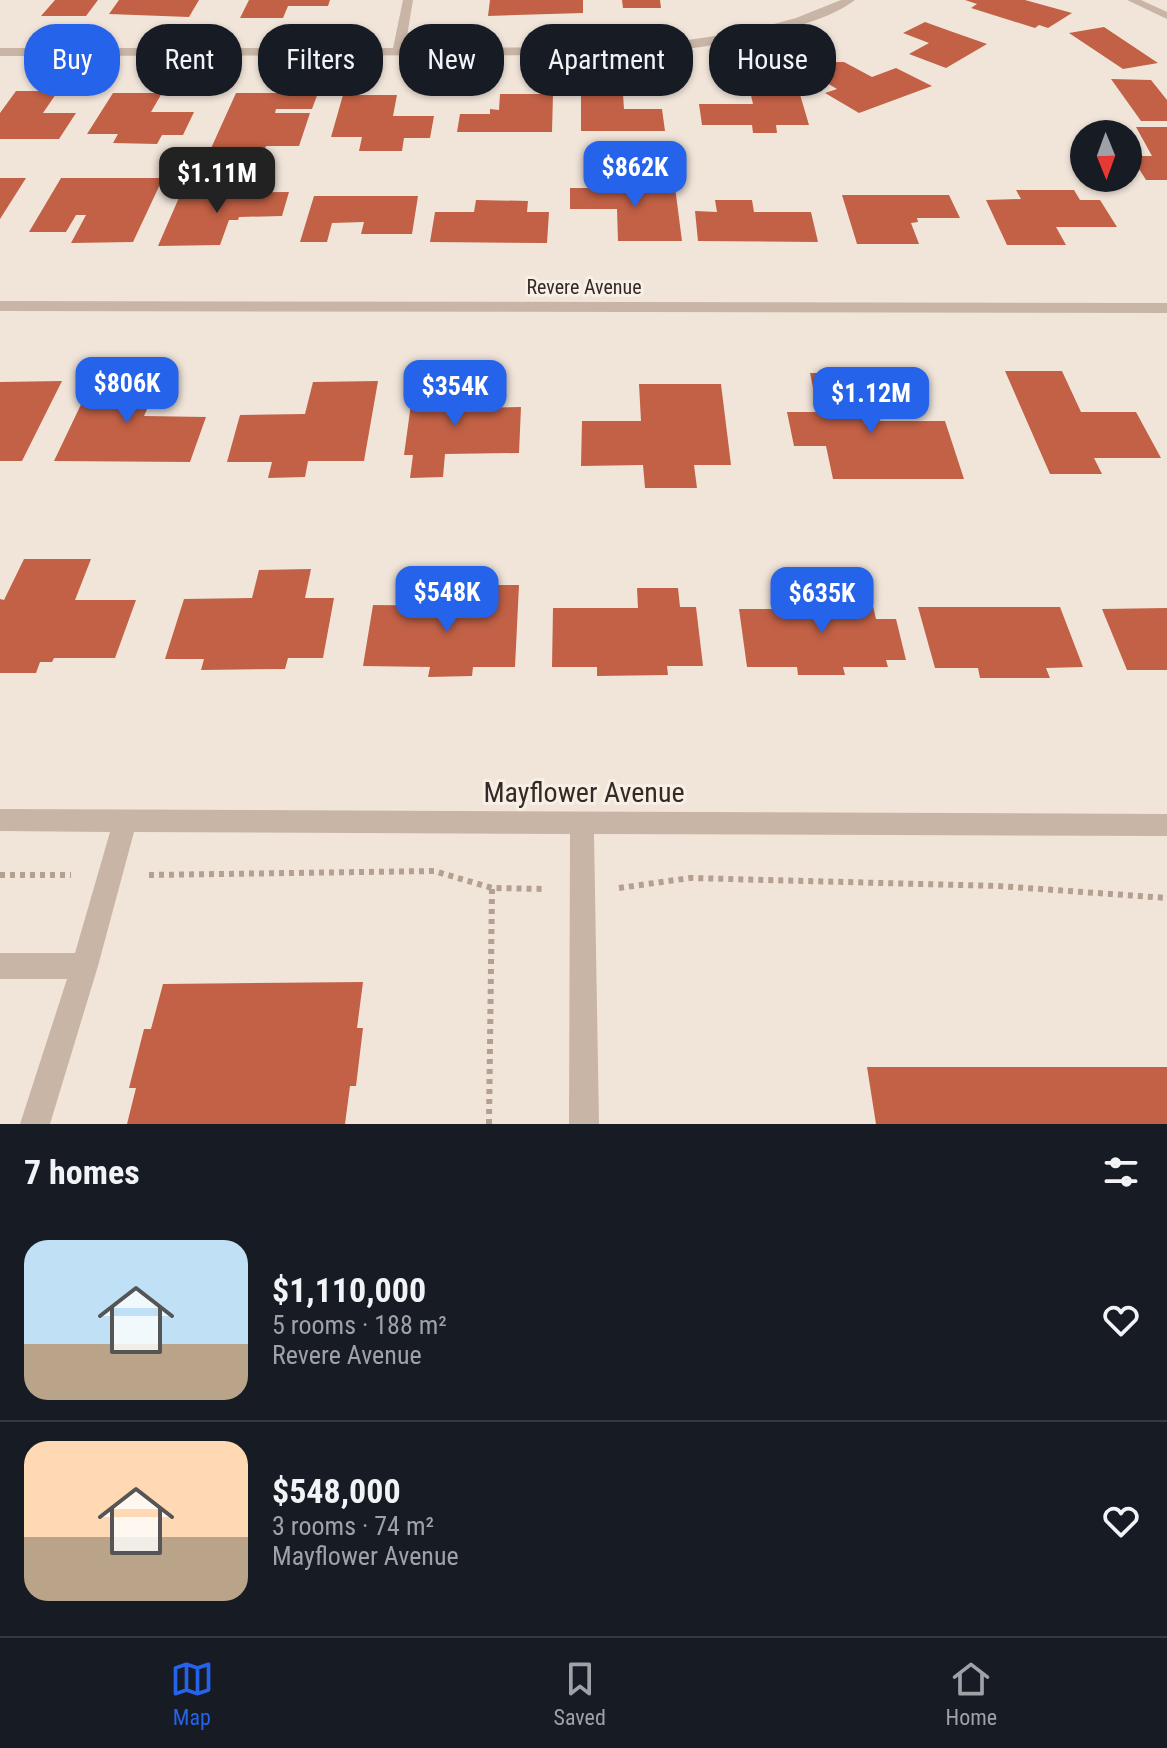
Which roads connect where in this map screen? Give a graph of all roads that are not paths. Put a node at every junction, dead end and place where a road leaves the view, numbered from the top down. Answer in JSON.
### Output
{"nodes":[{"id":1,"x":408,"y":0,"type":"edge"},
{"id":2,"x":850,"y":0,"type":"edge"},
{"id":3,"x":1132,"y":0,"type":"edge"},
{"id":4,"x":1167,"y":16,"type":"edge"},
{"id":5,"x":0,"y":52,"type":"edge"},
{"id":6,"x":398,"y":52,"type":"junction"},
{"id":7,"x":0,"y":306,"type":"edge"},
{"id":8,"x":1167,"y":308,"type":"edge"},
{"id":9,"x":0,"y":820,"type":"edge"},
{"id":10,"x":125,"y":821,"type":"junction"},
{"id":11,"x":582,"y":822,"type":"junction"},
{"id":12,"x":1167,"y":825,"type":"edge"},
{"id":13,"x":0,"y":966,"type":"edge"},
{"id":14,"x":85,"y":966,"type":"junction"},
{"id":15,"x":35,"y":1124,"type":"edge"},
{"id":16,"x":584,"y":1124,"type":"edge"}],
"edges":[{"from":1,"to":6,"type":"street"},
{"from":2,"to":6,"type":"street"},
{"from":3,"to":4,"type":"street"},
{"from":5,"to":6,"type":"street"},
{"from":7,"to":8,"type":"street","name":"Revere Avenue"},
{"from":9,"to":10,"type":"street","name":"Mayflower Avenue"},
{"from":10,"to":11,"type":"street","name":"Mayflower Avenue"},
{"from":10,"to":14,"type":"street"},
{"from":11,"to":12,"type":"street","name":"Mayflower Avenue"},
{"from":11,"to":16,"type":"street"},
{"from":13,"to":14,"type":"street"},
{"from":14,"to":15,"type":"street"}]}
